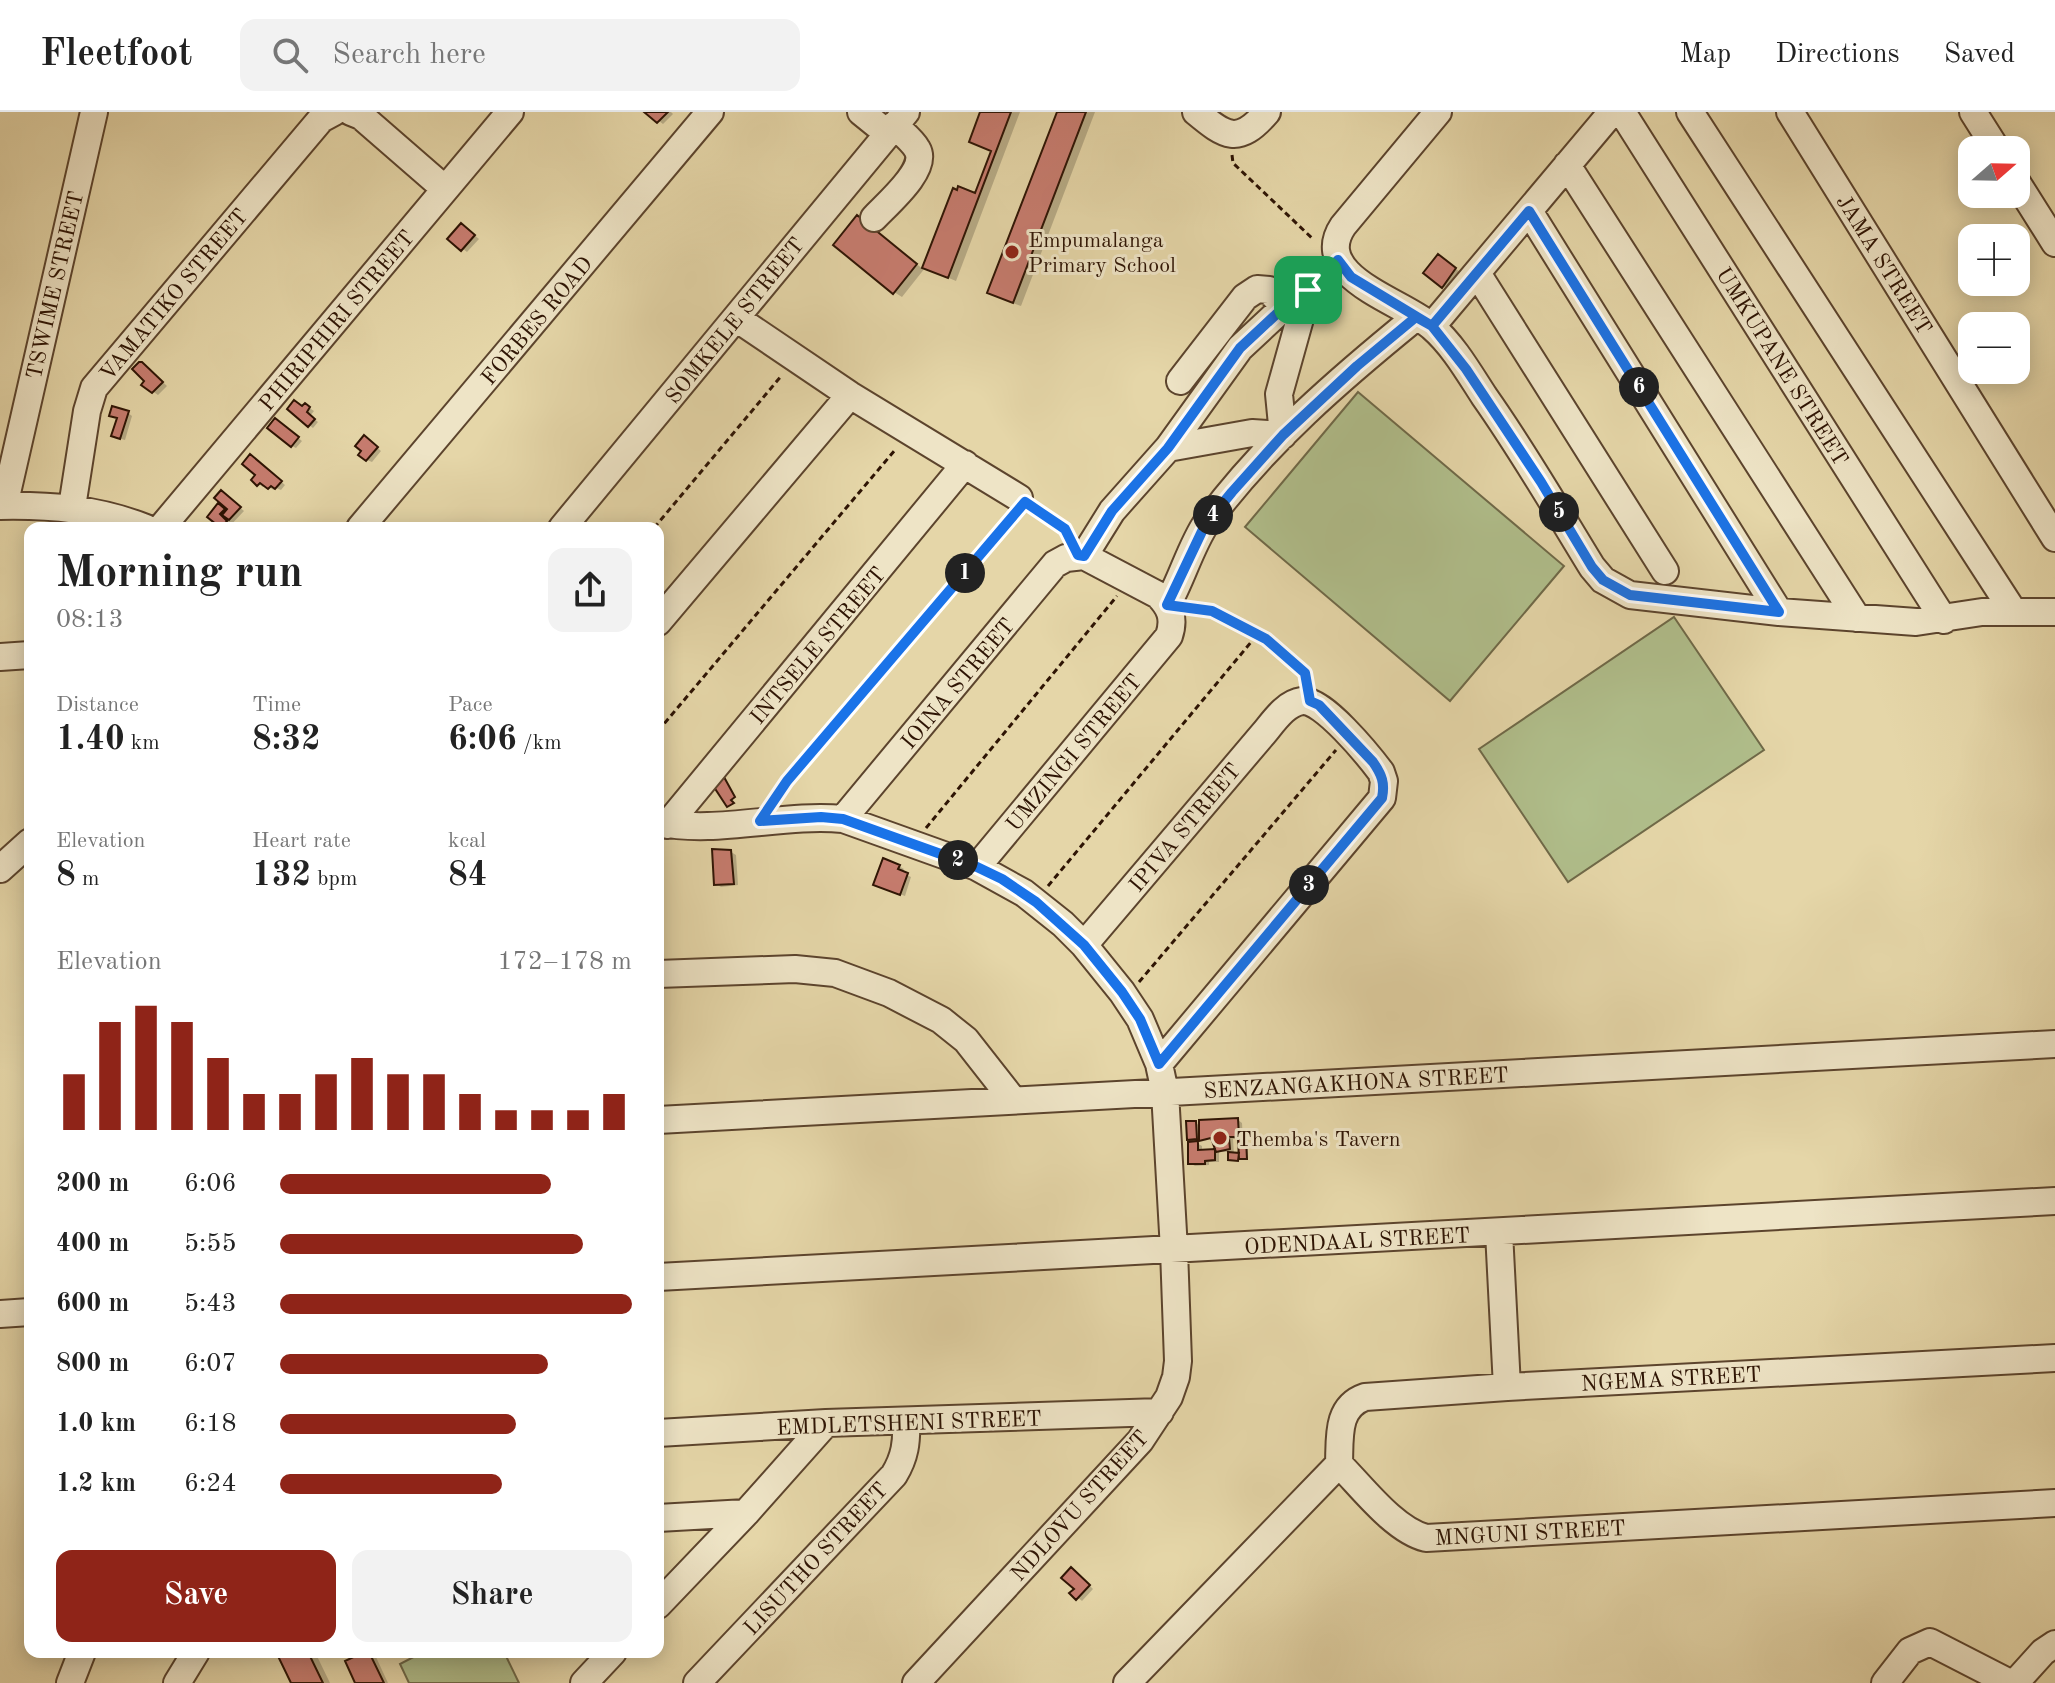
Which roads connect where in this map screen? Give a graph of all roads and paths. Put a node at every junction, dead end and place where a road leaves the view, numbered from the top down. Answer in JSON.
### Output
{"nodes":[{"id":1,"x":94,"y":112,"type":"edge"},
{"id":2,"x":334,"y":112,"type":"edge"},
{"id":3,"x":351,"y":112,"type":"edge"},
{"id":4,"x":510,"y":112,"type":"edge"},
{"id":5,"x":710,"y":112,"type":"edge"},
{"id":6,"x":861,"y":112,"type":"edge"},
{"id":7,"x":1267,"y":112,"type":"edge"},
{"id":8,"x":1438,"y":112,"type":"edge"},
{"id":9,"x":1612,"y":112,"type":"edge"},
{"id":10,"x":1622,"y":112,"type":"edge"},
{"id":11,"x":1690,"y":112,"type":"edge"},
{"id":12,"x":1790,"y":112,"type":"edge"},
{"id":13,"x":1973,"y":112,"type":"edge"},
{"id":14,"x":896,"y":123,"type":"edge"},
{"id":15,"x":1212,"y":124,"type":"edge"},
{"id":16,"x":1988,"y":136,"type":"edge"},
{"id":17,"x":1567,"y":165,"type":"junction"},
{"id":18,"x":445,"y":189,"type":"junction"},
{"id":19,"x":2030,"y":203,"type":"edge"},
{"id":20,"x":1529,"y":211,"type":"junction"},
{"id":21,"x":874,"y":218,"type":"dead end"},
{"id":22,"x":2055,"y":243,"type":"edge"},
{"id":23,"x":1338,"y":245,"type":"junction"},
{"id":24,"x":1477,"y":273,"type":"junction"},
{"id":25,"x":1308,"y":290,"type":"junction"},
{"id":26,"x":1284,"y":307,"type":"junction"},
{"id":27,"x":736,"y":318,"type":"junction"},
{"id":28,"x":1424,"y":322,"type":"junction"},
{"id":29,"x":796,"y":358,"type":"junction"},
{"id":30,"x":1180,"y":381,"type":"dead end"},
{"id":31,"x":850,"y":395,"type":"junction"},
{"id":32,"x":911,"y":431,"type":"junction"},
{"id":33,"x":1283,"y":435,"type":"junction"},
{"id":34,"x":1168,"y":448,"type":"junction"},
{"id":35,"x":965,"y":464,"type":"junction"},
{"id":36,"x":1022,"y":500,"type":"junction"},
{"id":37,"x":2,"y":506,"type":"edge"},
{"id":38,"x":72,"y":507,"type":"junction"},
{"id":39,"x":130,"y":522,"type":"edge"},
{"id":40,"x":166,"y":522,"type":"edge"},
{"id":41,"x":365,"y":522,"type":"edge"},
{"id":42,"x":567,"y":522,"type":"edge"},
{"id":43,"x":659,"y":522,"type":"edge"},
{"id":44,"x":2055,"y":538,"type":"edge"},
{"id":45,"x":1081,"y":556,"type":"junction"},
{"id":46,"x":1665,"y":571,"type":"dead end"},
{"id":47,"x":1130,"y":579,"type":"junction"},
{"id":48,"x":1167,"y":605,"type":"junction"},
{"id":49,"x":2013,"y":611,"type":"junction"},
{"id":50,"x":1779,"y":612,"type":"junction"},
{"id":51,"x":2055,"y":612,"type":"edge"},
{"id":52,"x":664,"y":615,"type":"edge"},
{"id":53,"x":1857,"y":618,"type":"junction"},
{"id":54,"x":1944,"y":620,"type":"junction"},
{"id":55,"x":1257,"y":635,"type":"junction"},
{"id":56,"x":1310,"y":701,"type":"junction"},
{"id":57,"x":664,"y":724,"type":"edge"},
{"id":58,"x":1348,"y":735,"type":"junction"},
{"id":59,"x":843,"y":819,"type":"junction"},
{"id":60,"x":760,"y":821,"type":"junction"},
{"id":61,"x":664,"y":823,"type":"edge"},
{"id":62,"x":664,"y":824,"type":"edge"},
{"id":63,"x":913,"y":843,"type":"junction"},
{"id":64,"x":24,"y":847,"type":"edge"},
{"id":65,"x":977,"y":867,"type":"junction"},
{"id":66,"x":0,"y":869,"type":"edge"},
{"id":67,"x":1036,"y":902,"type":"junction"},
{"id":68,"x":1084,"y":945,"type":"junction"},
{"id":69,"x":664,"y":974,"type":"edge"},
{"id":70,"x":1126,"y":997,"type":"junction"},
{"id":71,"x":2055,"y":1044,"type":"edge"},
{"id":72,"x":1159,"y":1064,"type":"junction"},
{"id":73,"x":1165,"y":1092,"type":"junction"},
{"id":74,"x":1013,"y":1100,"type":"junction"},
{"id":75,"x":664,"y":1120,"type":"edge"},
{"id":76,"x":2055,"y":1201,"type":"edge"},
{"id":77,"x":1499,"y":1232,"type":"junction"},
{"id":78,"x":1174,"y":1250,"type":"junction"},
{"id":79,"x":664,"y":1277,"type":"edge"},
{"id":80,"x":24,"y":1312,"type":"edge"},
{"id":81,"x":0,"y":1314,"type":"edge"},
{"id":82,"x":2055,"y":1358,"type":"edge"},
{"id":83,"x":1507,"y":1387,"type":"junction"},
{"id":84,"x":1160,"y":1412,"type":"junction"},
{"id":85,"x":906,"y":1421,"type":"junction"},
{"id":86,"x":826,"y":1423,"type":"junction"},
{"id":87,"x":664,"y":1433,"type":"edge"},
{"id":88,"x":1339,"y":1464,"type":"junction"},
{"id":89,"x":2055,"y":1503,"type":"edge"},
{"id":90,"x":746,"y":1513,"type":"junction"},
{"id":91,"x":664,"y":1518,"type":"edge"},
{"id":92,"x":664,"y":1599,"type":"edge"},
{"id":93,"x":2055,"y":1644,"type":"edge"},
{"id":94,"x":80,"y":1658,"type":"edge"},
{"id":95,"x":192,"y":1658,"type":"edge"},
{"id":96,"x":70,"y":1683,"type":"edge"},
{"id":97,"x":177,"y":1683,"type":"edge"},
{"id":98,"x":697,"y":1683,"type":"edge"},
{"id":99,"x":916,"y":1683,"type":"edge"},
{"id":100,"x":1127,"y":1683,"type":"edge"},
{"id":101,"x":1885,"y":1683,"type":"edge"},
{"id":102,"x":2013,"y":1683,"type":"edge"}],
"edges":[{"from":1,"to":37,"type":"street","name":"TSWIME STREET"},
{"from":2,"to":38,"type":"street","name":"VAMATIKO STREET"},
{"from":3,"to":18,"type":"street"},
{"from":4,"to":18,"type":"street","name":"PHIRIPHIRI STREET"},
{"from":5,"to":41,"type":"street","name":"FORBES ROAD"},
{"from":6,"to":14,"type":"street"},
{"from":7,"to":15,"type":"street"},
{"from":8,"to":23,"type":"street"},
{"from":9,"to":17,"type":"street"},
{"from":10,"to":54,"type":"street","name":"UMKUPANE STREET"},
{"from":11,"to":49,"type":"street"},
{"from":12,"to":44,"type":"street","name":"JAMA STREET"},
{"from":13,"to":16,"type":"street"},
{"from":14,"to":21,"type":"street"},
{"from":14,"to":27,"type":"street","name":"SOMKELE STREET"},
{"from":15,"to":23,"type":"path"},
{"from":17,"to":20,"type":"street"},
{"from":17,"to":53,"type":"street"},
{"from":18,"to":40,"type":"street","name":"PHIRIPHIRI STREET"},
{"from":19,"to":22,"type":"street"},
{"from":20,"to":24,"type":"street"},
{"from":20,"to":50,"type":"street"},
{"from":23,"to":25,"type":"street"},
{"from":23,"to":28,"type":"street"},
{"from":24,"to":28,"type":"street"},
{"from":24,"to":46,"type":"street"},
{"from":25,"to":26,"type":"street"},
{"from":25,"to":33,"type":"street"},
{"from":26,"to":30,"type":"street"},
{"from":26,"to":34,"type":"street"},
{"from":27,"to":29,"type":"street"},
{"from":27,"to":42,"type":"street","name":"SOMKELE STREET"},
{"from":28,"to":33,"type":"street"},
{"from":28,"to":50,"type":"street"},
{"from":29,"to":31,"type":"street"},
{"from":29,"to":43,"type":"path"},
{"from":31,"to":32,"type":"street"},
{"from":31,"to":52,"type":"street"},
{"from":32,"to":35,"type":"street"},
{"from":32,"to":57,"type":"path"},
{"from":33,"to":34,"type":"street"},
{"from":33,"to":48,"type":"street"},
{"from":34,"to":45,"type":"street"},
{"from":35,"to":36,"type":"street"},
{"from":35,"to":61,"type":"street","name":"INTSELE STREET"},
{"from":36,"to":45,"type":"path"},
{"from":36,"to":60,"type":"path"},
{"from":37,"to":38,"type":"street"},
{"from":38,"to":39,"type":"street"},
{"from":45,"to":47,"type":"street"},
{"from":45,"to":59,"type":"street","name":"IOINA STREET"},
{"from":47,"to":48,"type":"street"},
{"from":47,"to":63,"type":"path"},
{"from":48,"to":55,"type":"path"},
{"from":48,"to":65,"type":"street","name":"UMZINGI STREET"},
{"from":49,"to":51,"type":"street"},
{"from":49,"to":54,"type":"street"},
{"from":50,"to":53,"type":"street"},
{"from":53,"to":54,"type":"street"},
{"from":55,"to":56,"type":"path"},
{"from":55,"to":67,"type":"path"},
{"from":56,"to":58,"type":"street"},
{"from":56,"to":68,"type":"street","name":"IPIVA STREET"},
{"from":58,"to":70,"type":"path"},
{"from":58,"to":72,"type":"street"},
{"from":59,"to":60,"type":"street","name":"NDLOVU STREET"},
{"from":59,"to":63,"type":"street","name":"NDLOVU STREET"},
{"from":60,"to":62,"type":"street","name":"NDLOVU STREET"},
{"from":63,"to":65,"type":"street","name":"NDLOVU STREET"},
{"from":64,"to":66,"type":"street"},
{"from":65,"to":67,"type":"street","name":"NDLOVU STREET"},
{"from":67,"to":68,"type":"street","name":"NDLOVU STREET"},
{"from":68,"to":70,"type":"street","name":"NDLOVU STREET"},
{"from":69,"to":74,"type":"street"},
{"from":70,"to":72,"type":"street","name":"NDLOVU STREET"},
{"from":71,"to":73,"type":"street","name":"SENZANGAKHONA STREET"},
{"from":72,"to":73,"type":"street","name":"NDLOVU STREET"},
{"from":73,"to":74,"type":"street","name":"SENZANGAKHONA STREET"},
{"from":73,"to":78,"type":"street","name":"NDLOVU STREET"},
{"from":74,"to":75,"type":"street","name":"SENZANGAKHONA STREET"},
{"from":76,"to":77,"type":"street","name":"ODENDAAL STREET"},
{"from":77,"to":78,"type":"street","name":"ODENDAAL STREET"},
{"from":77,"to":83,"type":"street"},
{"from":78,"to":79,"type":"street","name":"ODENDAAL STREET"},
{"from":78,"to":84,"type":"street","name":"NDLOVU STREET"},
{"from":80,"to":81,"type":"street"},
{"from":82,"to":83,"type":"street","name":"NGEMA STREET"},
{"from":83,"to":88,"type":"street","name":"NGEMA STREET"},
{"from":84,"to":85,"type":"street","name":"EMDLETSHENI STREET"},
{"from":84,"to":99,"type":"street","name":"NDLOVU STREET"},
{"from":85,"to":86,"type":"street","name":"EMDLETSHENI STREET"},
{"from":85,"to":98,"type":"street","name":"LISUTHO STREET"},
{"from":86,"to":87,"type":"street","name":"EMDLETSHENI STREET"},
{"from":86,"to":90,"type":"street"},
{"from":88,"to":89,"type":"street","name":"MNGUNI STREET"},
{"from":88,"to":100,"type":"street"},
{"from":90,"to":91,"type":"street"},
{"from":90,"to":92,"type":"street"},
{"from":93,"to":102,"type":"street"},
{"from":94,"to":96,"type":"street"},
{"from":95,"to":97,"type":"street"},
{"from":101,"to":102,"type":"street"}]}
